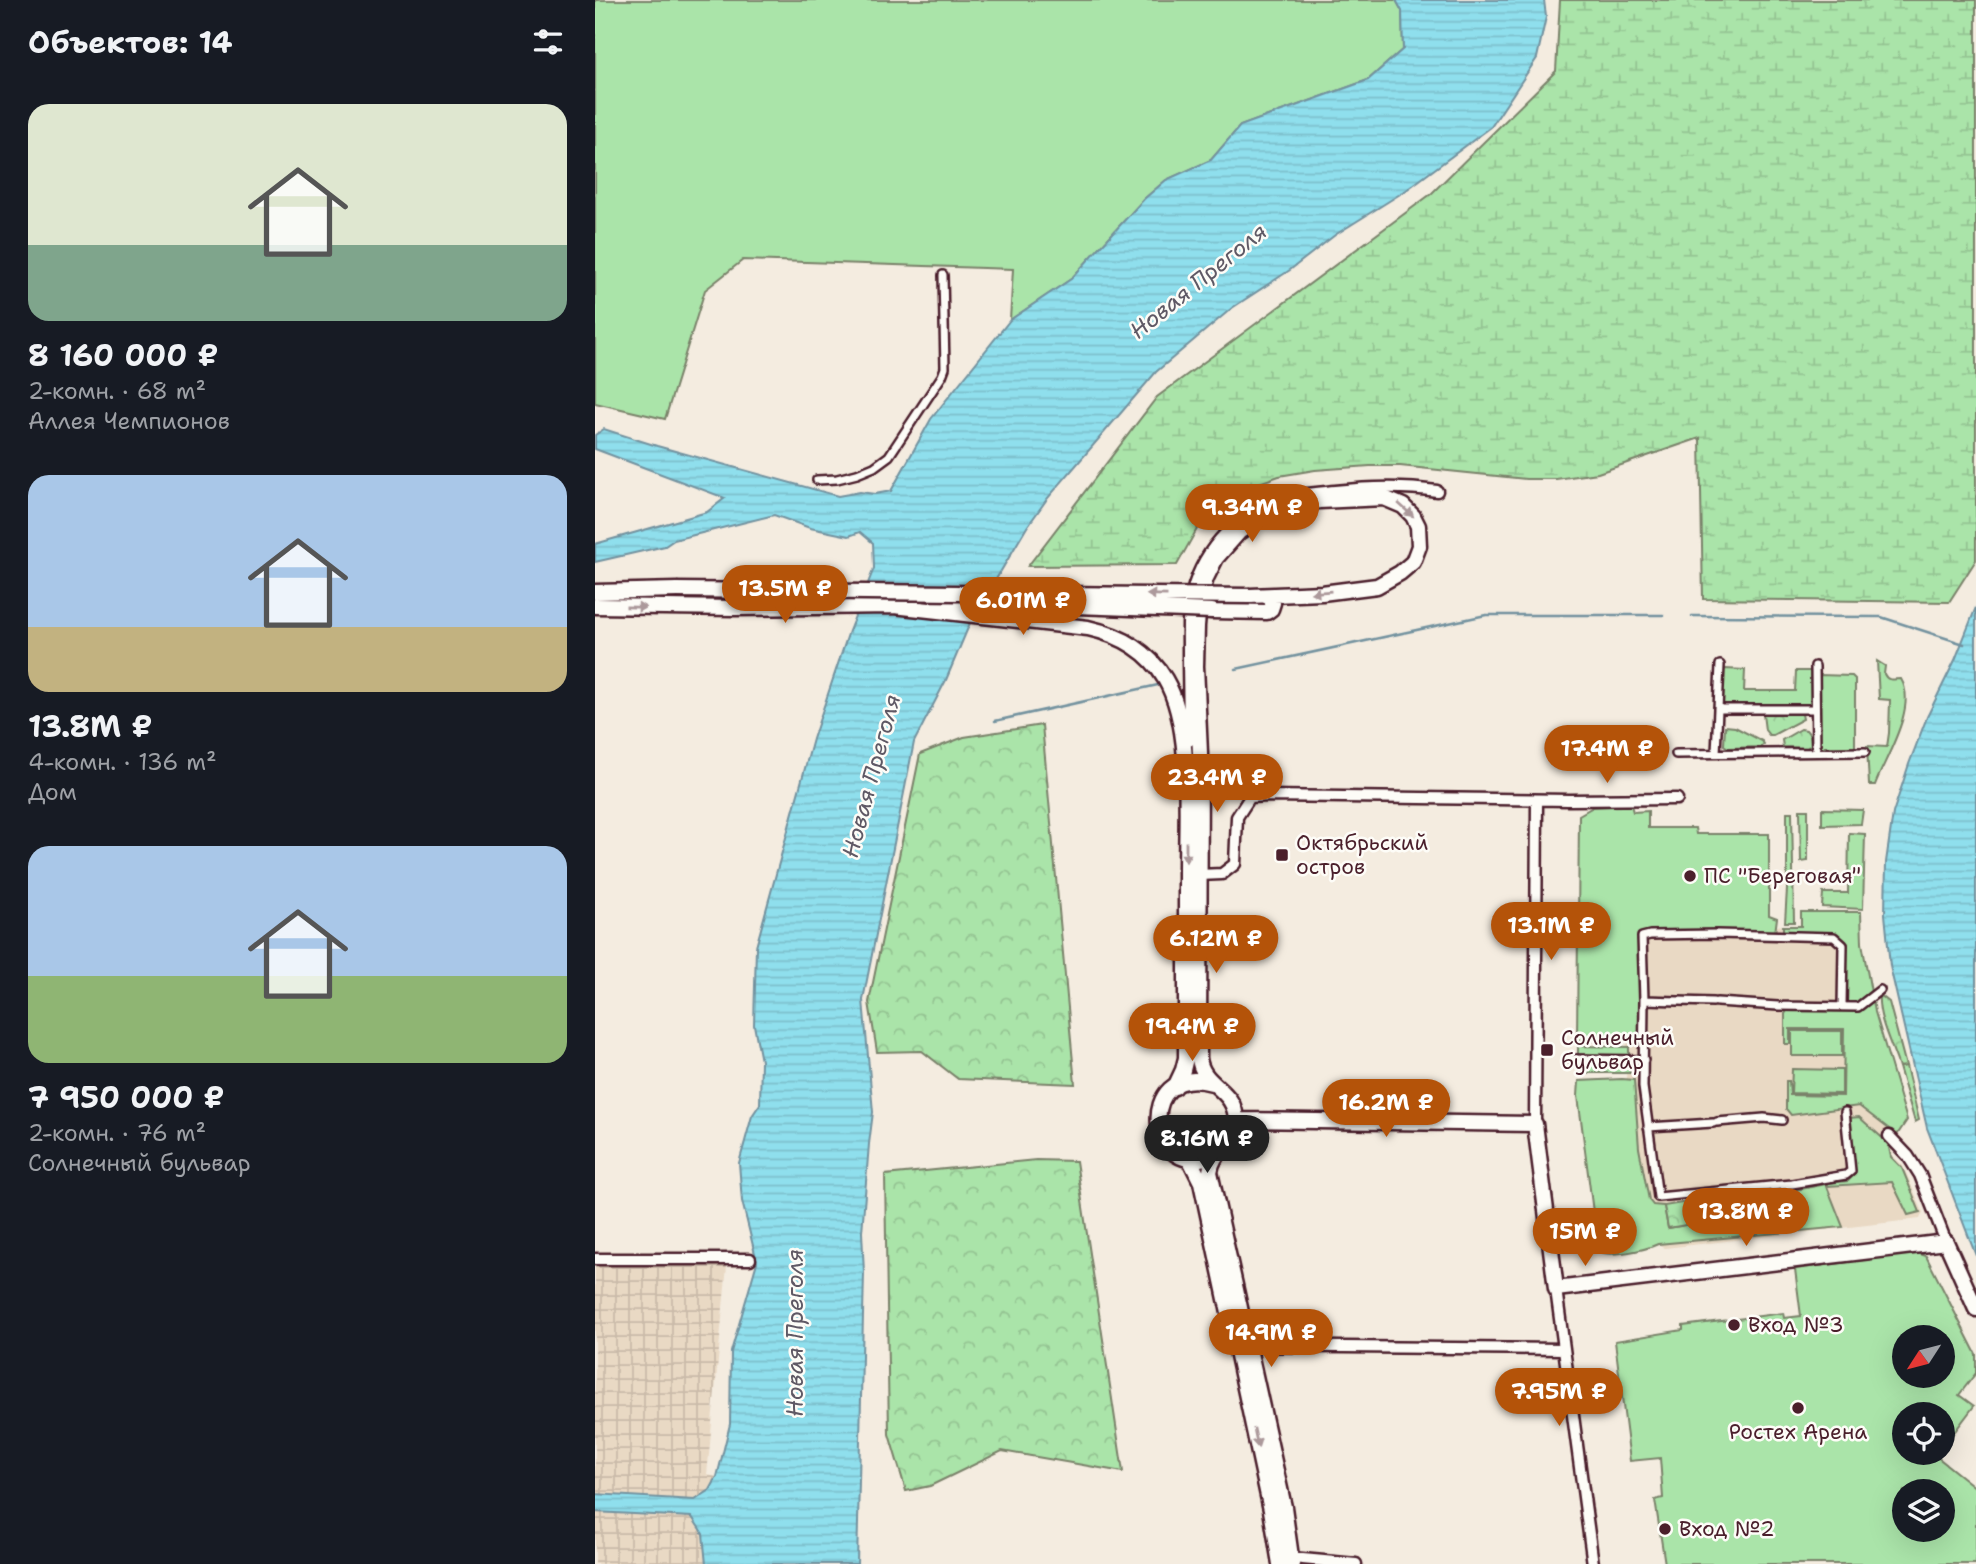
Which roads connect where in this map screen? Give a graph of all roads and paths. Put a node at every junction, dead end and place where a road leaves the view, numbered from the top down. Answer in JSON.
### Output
{"nodes":[{"id":1,"x":943,"y":275,"type":"dead end"},
{"id":2,"x":817,"y":480,"type":"dead end"},
{"id":3,"x":1437,"y":491,"type":"dead end"},
{"id":4,"x":595,"y":592,"type":"edge"},
{"id":5,"x":1255,"y":601,"type":"junction"},
{"id":6,"x":595,"y":606,"type":"edge"},
{"id":7,"x":894,"y":607,"type":"junction"},
{"id":8,"x":1720,"y":665,"type":"dead end"},
{"id":9,"x":1815,"y":666,"type":"dead end"},
{"id":10,"x":1718,"y":709,"type":"junction"},
{"id":11,"x":1815,"y":709,"type":"junction"},
{"id":12,"x":1815,"y":752,"type":"junction"},
{"id":13,"x":1865,"y":752,"type":"dead end"},
{"id":14,"x":1716,"y":753,"type":"junction"},
{"id":15,"x":1676,"y":754,"type":"dead end"},
{"id":16,"x":1185,"y":784,"type":"junction"},
{"id":17,"x":1677,"y":799,"type":"dead end"},
{"id":18,"x":1537,"y":800,"type":"junction"},
{"id":19,"x":1199,"y":875,"type":"junction"},
{"id":20,"x":1880,"y":990,"type":"dead end"},
{"id":21,"x":1644,"y":1000,"type":"junction"},
{"id":22,"x":1842,"y":1006,"type":"junction"},
{"id":23,"x":1571,"y":1059,"type":"dead end"},
{"id":24,"x":1644,"y":1060,"type":"junction"},
{"id":25,"x":1212,"y":1083,"type":"junction"},
{"id":26,"x":1175,"y":1087,"type":"junction"},
{"id":27,"x":1845,"y":1112,"type":"dead end"},
{"id":28,"x":1236,"y":1120,"type":"junction"},
{"id":29,"x":1782,"y":1120,"type":"dead end"},
{"id":30,"x":1535,"y":1124,"type":"junction"},
{"id":31,"x":1648,"y":1127,"type":"junction"},
{"id":32,"x":1889,"y":1136,"type":"dead end"},
{"id":33,"x":1218,"y":1153,"type":"junction"},
{"id":34,"x":1189,"y":1158,"type":"junction"},
{"id":35,"x":1946,"y":1242,"type":"junction"},
{"id":36,"x":595,"y":1259,"type":"edge"},
{"id":37,"x":750,"y":1259,"type":"dead end"},
{"id":38,"x":1556,"y":1289,"type":"junction"},
{"id":39,"x":1976,"y":1308,"type":"edge"},
{"id":40,"x":1248,"y":1346,"type":"junction"},
{"id":41,"x":1564,"y":1349,"type":"junction"},
{"id":42,"x":1288,"y":1562,"type":"edge"},
{"id":43,"x":1356,"y":1564,"type":"edge"},
{"id":44,"x":1593,"y":1564,"type":"edge"}],
"edges":[{"from":1,"to":2,"type":"street"},
{"from":3,"to":16,"type":"street"},
{"from":5,"to":4,"type":"main road","one_way":true,"bridge":true},
{"from":5,"to":7,"type":"main road","bridge":true},
{"from":19,"to":5,"type":"main road","one_way":true},
{"from":6,"to":7,"type":"main road","one_way":true},
{"from":7,"to":16,"type":"main road"},
{"from":8,"to":10,"type":"street"},
{"from":9,"to":11,"type":"street"},
{"from":10,"to":11,"type":"street"},
{"from":10,"to":14,"type":"street"},
{"from":11,"to":12,"type":"street"},
{"from":12,"to":13,"type":"street"},
{"from":12,"to":14,"type":"street"},
{"from":14,"to":15,"type":"street"},
{"from":16,"to":26,"type":"main road","one_way":true},
{"from":17,"to":18,"type":"street"},
{"from":18,"to":19,"type":"street"},
{"from":18,"to":30,"type":"street"},
{"from":19,"to":25,"type":"main road"},
{"from":20,"to":22,"type":"street"},
{"from":21,"to":22,"type":"street"},
{"from":21,"to":22,"type":"street"},
{"from":21,"to":24,"type":"street"},
{"from":23,"to":24,"type":"street"},
{"from":24,"to":31,"type":"street"},
{"from":25,"to":26,"type":"main road"},
{"from":25,"to":28,"type":"main road"},
{"from":26,"to":34,"type":"main road"},
{"from":27,"to":31,"type":"street"},
{"from":28,"to":30,"type":"main road"},
{"from":28,"to":33,"type":"main road"},
{"from":29,"to":31,"type":"street"},
{"from":30,"to":38,"type":"main road"},
{"from":32,"to":35,"type":"street"},
{"from":33,"to":34,"type":"main road"},
{"from":33,"to":40,"type":"main road"},
{"from":34,"to":42,"type":"main road","one_way":true},
{"from":35,"to":38,"type":"main road"},
{"from":35,"to":39,"type":"main road"},
{"from":36,"to":37,"type":"street"},
{"from":38,"to":41,"type":"street"},
{"from":40,"to":41,"type":"street"},
{"from":40,"to":42,"type":"main road"},
{"from":41,"to":44,"type":"street"},
{"from":42,"to":43,"type":"street"}]}
